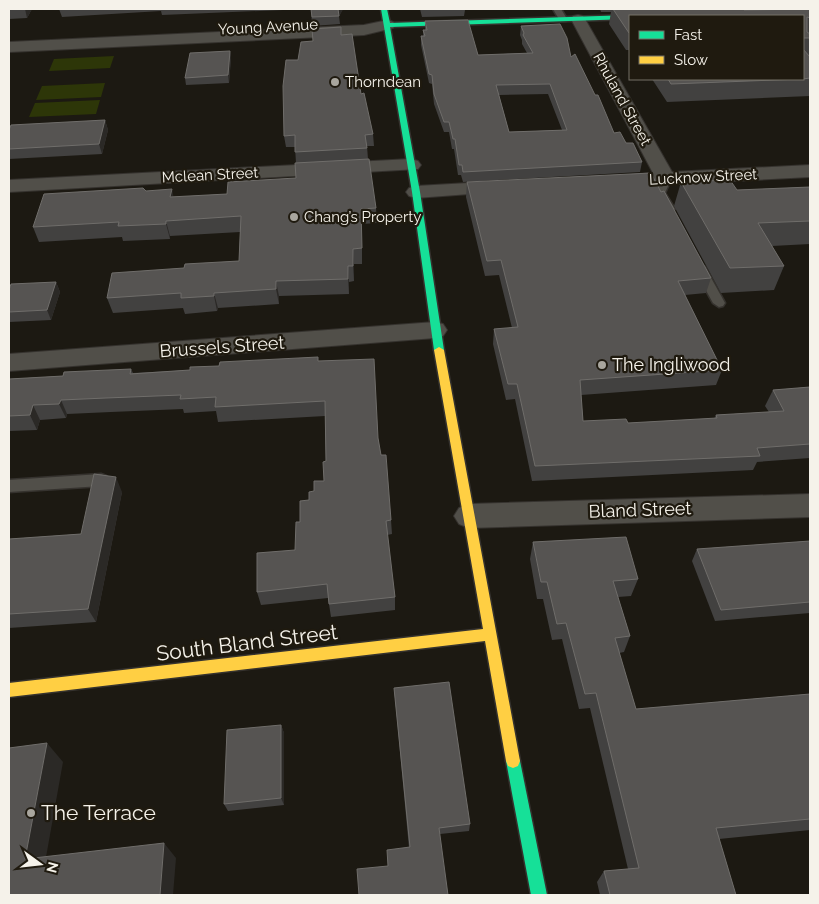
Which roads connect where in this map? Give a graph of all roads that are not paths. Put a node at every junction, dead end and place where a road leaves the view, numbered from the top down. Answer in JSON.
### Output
{"nodes":[{"id":1,"x":384,"y":9,"type":"edge"},
{"id":2,"x":781,"y":13,"type":"edge"},
{"id":3,"x":758,"y":14,"type":"edge"},
{"id":4,"x":566,"y":16,"type":"edge"},
{"id":5,"x":629,"y":17,"type":"edge"},
{"id":6,"x":388,"y":25,"type":"junction"},
{"id":7,"x":9,"y":38,"type":"edge"},
{"id":8,"x":9,"y":47,"type":"edge"},
{"id":9,"x":411,"y":165,"type":"junction"},
{"id":10,"x":810,"y":171,"type":"edge"},
{"id":11,"x":666,"y":179,"type":"junction"},
{"id":12,"x":596,"y":182,"type":"edge"},
{"id":13,"x":9,"y":186,"type":"edge"},
{"id":14,"x":527,"y":186,"type":"edge"},
{"id":15,"x":416,"y":192,"type":"junction"},
{"id":16,"x":674,"y":219,"type":"edge"},
{"id":17,"x":692,"y":252,"type":"edge"},
{"id":18,"x":719,"y":303,"type":"dead end"},
{"id":19,"x":436,"y":330,"type":"junction"},
{"id":20,"x":9,"y":362,"type":"edge"},
{"id":21,"x":101,"y":480,"type":"edge"},
{"id":22,"x":9,"y":486,"type":"edge"},
{"id":23,"x":810,"y":505,"type":"edge"},
{"id":24,"x":469,"y":516,"type":"junction"},
{"id":25,"x":489,"y":634,"type":"junction"},
{"id":26,"x":9,"y":690,"type":"edge"},
{"id":27,"x":539,"y":895,"type":"edge"}],
"edges":[{"from":1,"to":6,"type":"street"},
{"from":2,"to":3,"type":"street"},
{"from":4,"to":5,"type":"street"},
{"from":4,"to":6,"type":"street"},
{"from":4,"to":11,"type":"street","name":"Rhuland Street"},
{"from":6,"to":7,"type":"street","name":"Young Avenue"},
{"from":6,"to":8,"type":"street","name":"Young Avenue"},
{"from":6,"to":9,"type":"street"},
{"from":9,"to":13,"type":"street","name":"Mclean Street"},
{"from":9,"to":15,"type":"street"},
{"from":10,"to":11,"type":"street","name":"Lucknow Street"},
{"from":11,"to":12,"type":"street","name":"Lucknow Street"},
{"from":11,"to":16,"type":"lane"},
{"from":14,"to":15,"type":"street"},
{"from":15,"to":19,"type":"street"},
{"from":17,"to":18,"type":"lane"},
{"from":19,"to":20,"type":"street","name":"Brussels Street"},
{"from":19,"to":24,"type":"street"},
{"from":21,"to":22,"type":"lane"},
{"from":23,"to":24,"type":"street","name":"Bland Street"},
{"from":24,"to":25,"type":"street"},
{"from":25,"to":26,"type":"street","name":"South Bland Street"},
{"from":25,"to":27,"type":"street"}]}
